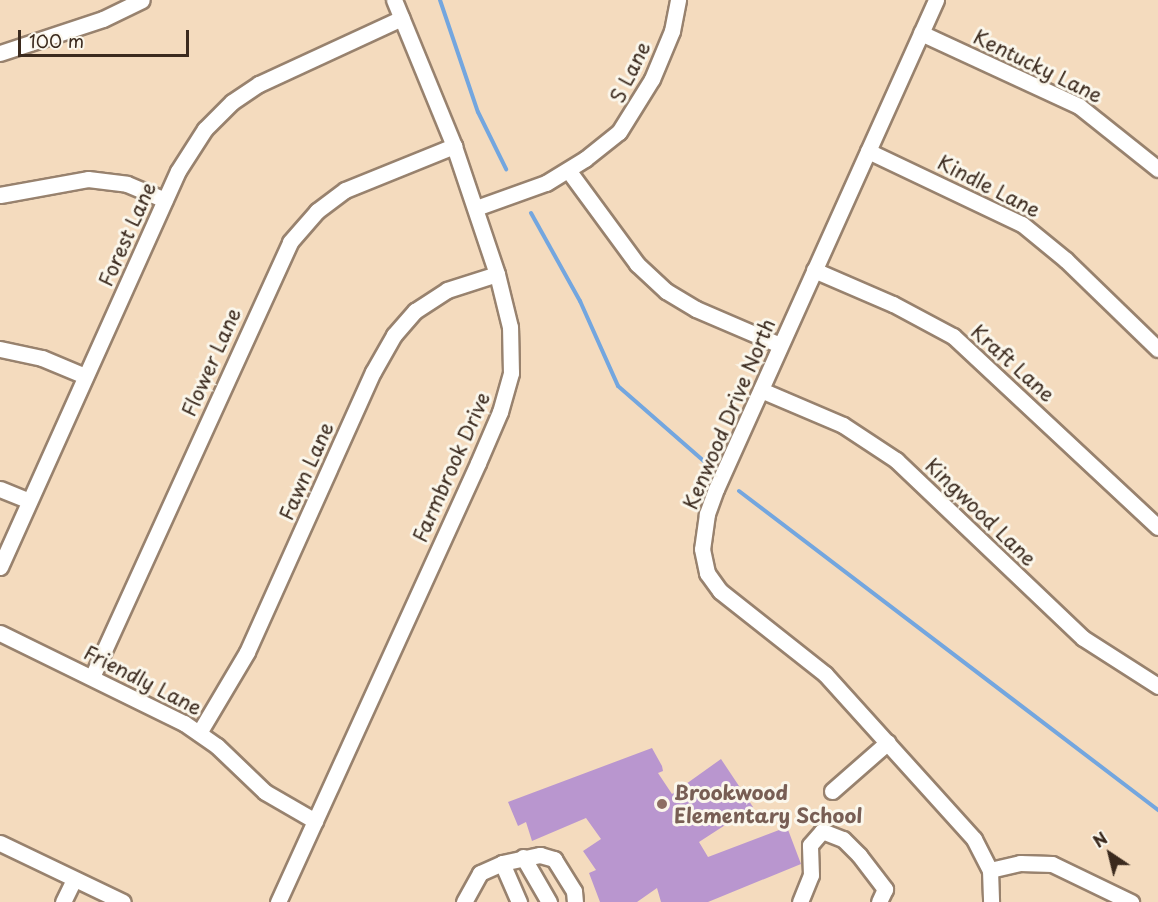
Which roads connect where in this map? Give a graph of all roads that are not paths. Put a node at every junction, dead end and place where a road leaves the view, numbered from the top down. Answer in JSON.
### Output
{"nodes":[{"id":1,"x":142,"y":0,"type":"edge"},
{"id":2,"x":394,"y":0,"type":"edge"},
{"id":3,"x":678,"y":0,"type":"edge"},
{"id":4,"x":936,"y":0,"type":"edge"},
{"id":5,"x":402,"y":18,"type":"junction"},
{"id":6,"x":921,"y":33,"type":"junction"},
{"id":7,"x":0,"y":53,"type":"edge"},
{"id":8,"x":454,"y":146,"type":"junction"},
{"id":9,"x":868,"y":151,"type":"junction"},
{"id":10,"x":1158,"y":169,"type":"edge"},
{"id":11,"x":568,"y":170,"type":"junction"},
{"id":12,"x":0,"y":195,"type":"edge"},
{"id":13,"x":165,"y":200,"type":"junction"},
{"id":14,"x":476,"y":208,"type":"junction"},
{"id":15,"x":814,"y":270,"type":"junction"},
{"id":16,"x":497,"y":274,"type":"junction"},
{"id":17,"x":780,"y":345,"type":"junction"},
{"id":18,"x":0,"y":349,"type":"edge"},
{"id":19,"x":1158,"y":350,"type":"edge"},
{"id":20,"x":85,"y":376,"type":"junction"},
{"id":21,"x":761,"y":390,"type":"junction"},
{"id":22,"x":0,"y":489,"type":"edge"},
{"id":23,"x":29,"y":501,"type":"junction"},
{"id":24,"x":1158,"y":527,"type":"edge"},
{"id":25,"x":0,"y":567,"type":"edge"},
{"id":26,"x":0,"y":633,"type":"edge"},
{"id":27,"x":92,"y":677,"type":"junction"},
{"id":28,"x":1158,"y":686,"type":"edge"},
{"id":29,"x":199,"y":733,"type":"junction"},
{"id":30,"x":888,"y":742,"type":"junction"},
{"id":31,"x":832,"y":791,"type":"dead end"},
{"id":32,"x":315,"y":821,"type":"junction"},
{"id":33,"x":0,"y":843,"type":"edge"},
{"id":34,"x":523,"y":857,"type":"junction"},
{"id":35,"x":502,"y":863,"type":"junction"},
{"id":36,"x":990,"y":870,"type":"junction"},
{"id":37,"x":74,"y":879,"type":"junction"},
{"id":38,"x":63,"y":902,"type":"edge"},
{"id":39,"x":123,"y":902,"type":"edge"},
{"id":40,"x":278,"y":902,"type":"edge"},
{"id":41,"x":464,"y":902,"type":"edge"},
{"id":42,"x":519,"y":902,"type":"edge"},
{"id":43,"x":549,"y":902,"type":"edge"},
{"id":44,"x":575,"y":902,"type":"edge"},
{"id":45,"x":800,"y":902,"type":"edge"},
{"id":46,"x":879,"y":902,"type":"edge"},
{"id":47,"x":991,"y":902,"type":"edge"},
{"id":48,"x":1131,"y":902,"type":"edge"}],
"edges":[{"from":1,"to":7,"type":"street"},
{"from":2,"to":5,"type":"street","name":"Farmbrook Drive"},
{"from":3,"to":11,"type":"street","name":"S Lane"},
{"from":4,"to":6,"type":"street","name":"Kenwood Drive North"},
{"from":5,"to":8,"type":"street","name":"Farmbrook Drive"},
{"from":5,"to":13,"type":"street","name":"Forest Lane"},
{"from":6,"to":9,"type":"street","name":"Kenwood Drive North"},
{"from":6,"to":10,"type":"street","name":"Kentucky Lane"},
{"from":8,"to":14,"type":"street","name":"Farmbrook Drive"},
{"from":8,"to":27,"type":"street","name":"Flower Lane"},
{"from":9,"to":15,"type":"street","name":"Kenwood Drive North"},
{"from":9,"to":19,"type":"street","name":"Kindle Lane"},
{"from":11,"to":14,"type":"street","name":"S Lane"},
{"from":11,"to":17,"type":"street"},
{"from":12,"to":13,"type":"street"},
{"from":13,"to":20,"type":"street","name":"Forest Lane"},
{"from":14,"to":16,"type":"street","name":"Farmbrook Drive"},
{"from":15,"to":17,"type":"street","name":"Kenwood Drive North"},
{"from":15,"to":24,"type":"street","name":"Kraft Lane"},
{"from":16,"to":29,"type":"street","name":"Fawn Lane"},
{"from":16,"to":32,"type":"street","name":"Farmbrook Drive"},
{"from":17,"to":21,"type":"street","name":"Kenwood Drive North"},
{"from":18,"to":20,"type":"street"},
{"from":20,"to":23,"type":"street","name":"Forest Lane"},
{"from":21,"to":28,"type":"street","name":"Kingwood Lane"},
{"from":21,"to":30,"type":"street","name":"Kenwood Drive North"},
{"from":22,"to":23,"type":"street"},
{"from":23,"to":25,"type":"street","name":"Forest Lane"},
{"from":26,"to":27,"type":"street","name":"Friendly Lane"},
{"from":27,"to":29,"type":"street","name":"Friendly Lane"},
{"from":29,"to":32,"type":"street","name":"Friendly Lane"},
{"from":30,"to":31,"type":"street"},
{"from":30,"to":36,"type":"street","name":"Kenwood Drive North"},
{"from":32,"to":40,"type":"street","name":"Farmbrook Drive"},
{"from":33,"to":37,"type":"street"},
{"from":34,"to":35,"type":"street"},
{"from":34,"to":43,"type":"street"},
{"from":34,"to":44,"type":"street"},
{"from":35,"to":41,"type":"street"},
{"from":35,"to":42,"type":"street"},
{"from":36,"to":47,"type":"street","name":"Kenwood Drive North"},
{"from":36,"to":48,"type":"street"},
{"from":37,"to":38,"type":"street"},
{"from":37,"to":39,"type":"street"},
{"from":45,"to":46,"type":"street"}]}
